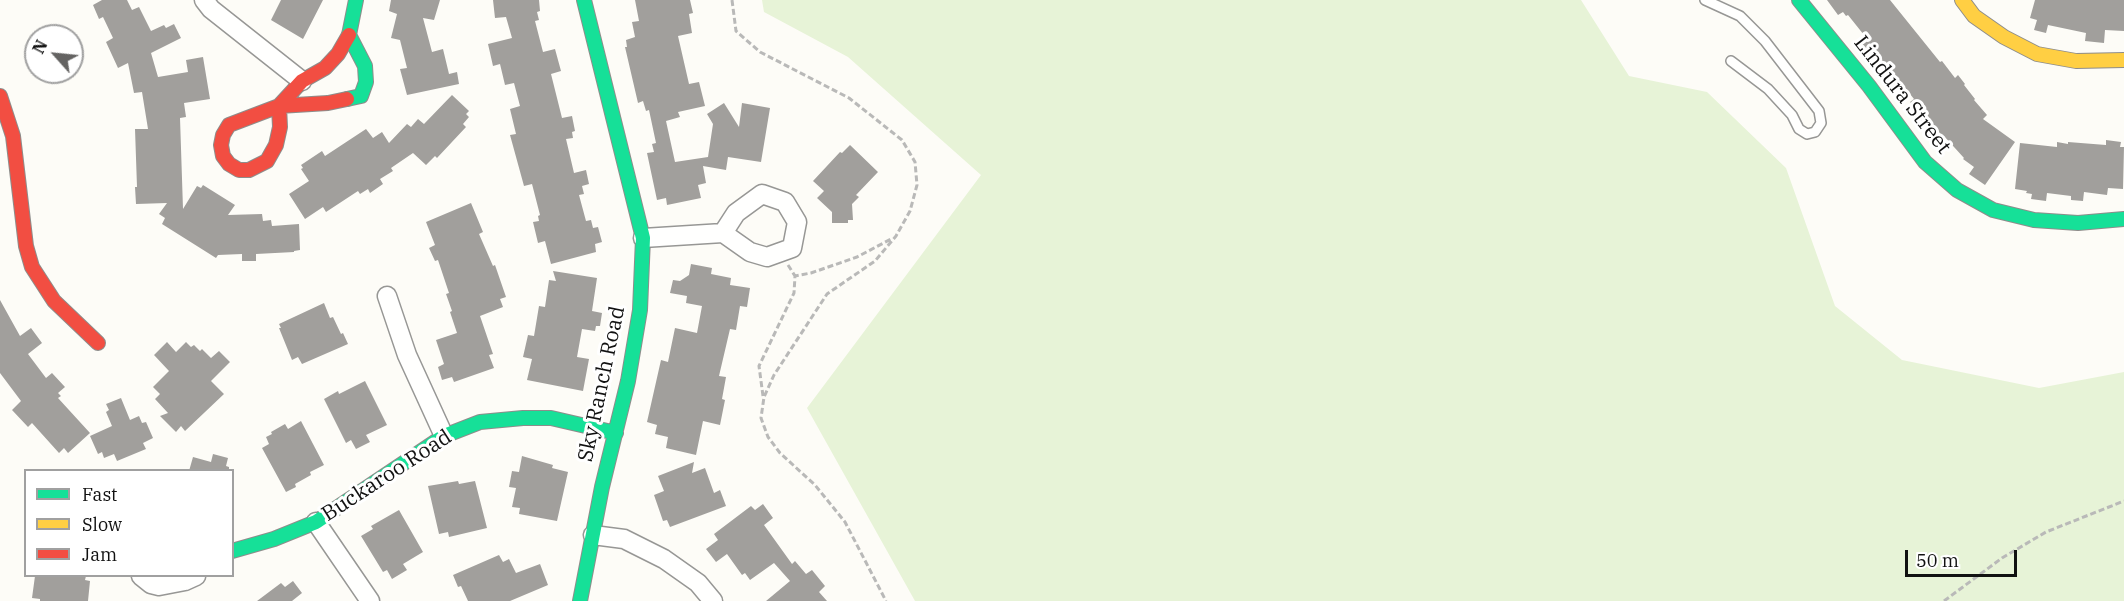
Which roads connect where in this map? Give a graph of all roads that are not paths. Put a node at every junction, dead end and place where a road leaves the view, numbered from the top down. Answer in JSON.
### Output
{"nodes":[{"id":1,"x":204,"y":0,"type":"edge"},
{"id":2,"x":356,"y":0,"type":"edge"},
{"id":3,"x":584,"y":0,"type":"edge"},
{"id":4,"x":1705,"y":0,"type":"edge"},
{"id":5,"x":1799,"y":0,"type":"edge"},
{"id":6,"x":1962,"y":0,"type":"edge"},
{"id":7,"x":349,"y":35,"type":"junction"},
{"id":8,"x":2124,"y":60,"type":"edge"},
{"id":9,"x":1731,"y":61,"type":"dead end"},
{"id":10,"x":302,"y":81,"type":"junction"},
{"id":11,"x":2,"y":105,"type":"edge"},
{"id":12,"x":279,"y":106,"type":"junction"},
{"id":13,"x":8,"y":150,"type":"edge"},
{"id":14,"x":2124,"y":219,"type":"edge"},
{"id":15,"x":723,"y":232,"type":"dead end"},
{"id":16,"x":643,"y":238,"type":"junction"},
{"id":17,"x":387,"y":296,"type":"dead end"},
{"id":18,"x":98,"y":344,"type":"dead end"},
{"id":19,"x":616,"y":433,"type":"junction"},
{"id":20,"x":444,"y":436,"type":"junction"},
{"id":21,"x":316,"y":522,"type":"junction"},
{"id":22,"x":593,"y":535,"type":"junction"},
{"id":23,"x":234,"y":550,"type":"edge"},
{"id":24,"x":142,"y":577,"type":"edge"},
{"id":25,"x":194,"y":577,"type":"edge"},
{"id":26,"x":370,"y":601,"type":"edge"},
{"id":27,"x":580,"y":601,"type":"edge"},
{"id":28,"x":713,"y":601,"type":"edge"}],
"edges":[{"from":1,"to":10,"type":"street"},
{"from":2,"to":7,"type":"street"},
{"from":3,"to":16,"type":"street","name":"Sky Ranch Road"},
{"from":4,"to":9,"type":"lane"},
{"from":5,"to":14,"type":"street","name":"Lindura Street"},
{"from":6,"to":8,"type":"street"},
{"from":7,"to":10,"type":"street"},
{"from":7,"to":12,"type":"street"},
{"from":10,"to":12,"type":"street"},
{"from":11,"to":13,"type":"street"},
{"from":12,"to":12,"type":"street"},
{"from":13,"to":18,"type":"street"},
{"from":15,"to":16,"type":"street"},
{"from":16,"to":19,"type":"street","name":"Sky Ranch Road"},
{"from":17,"to":20,"type":"street"},
{"from":19,"to":20,"type":"street","name":"Buckaroo Road"},
{"from":19,"to":22,"type":"street","name":"Sky Ranch Road"},
{"from":20,"to":21,"type":"street","name":"Buckaroo Road"},
{"from":21,"to":23,"type":"street","name":"Buckaroo Road"},
{"from":21,"to":26,"type":"street"},
{"from":22,"to":27,"type":"street","name":"Sky Ranch Road"},
{"from":22,"to":28,"type":"street"},
{"from":24,"to":25,"type":"street"}]}
